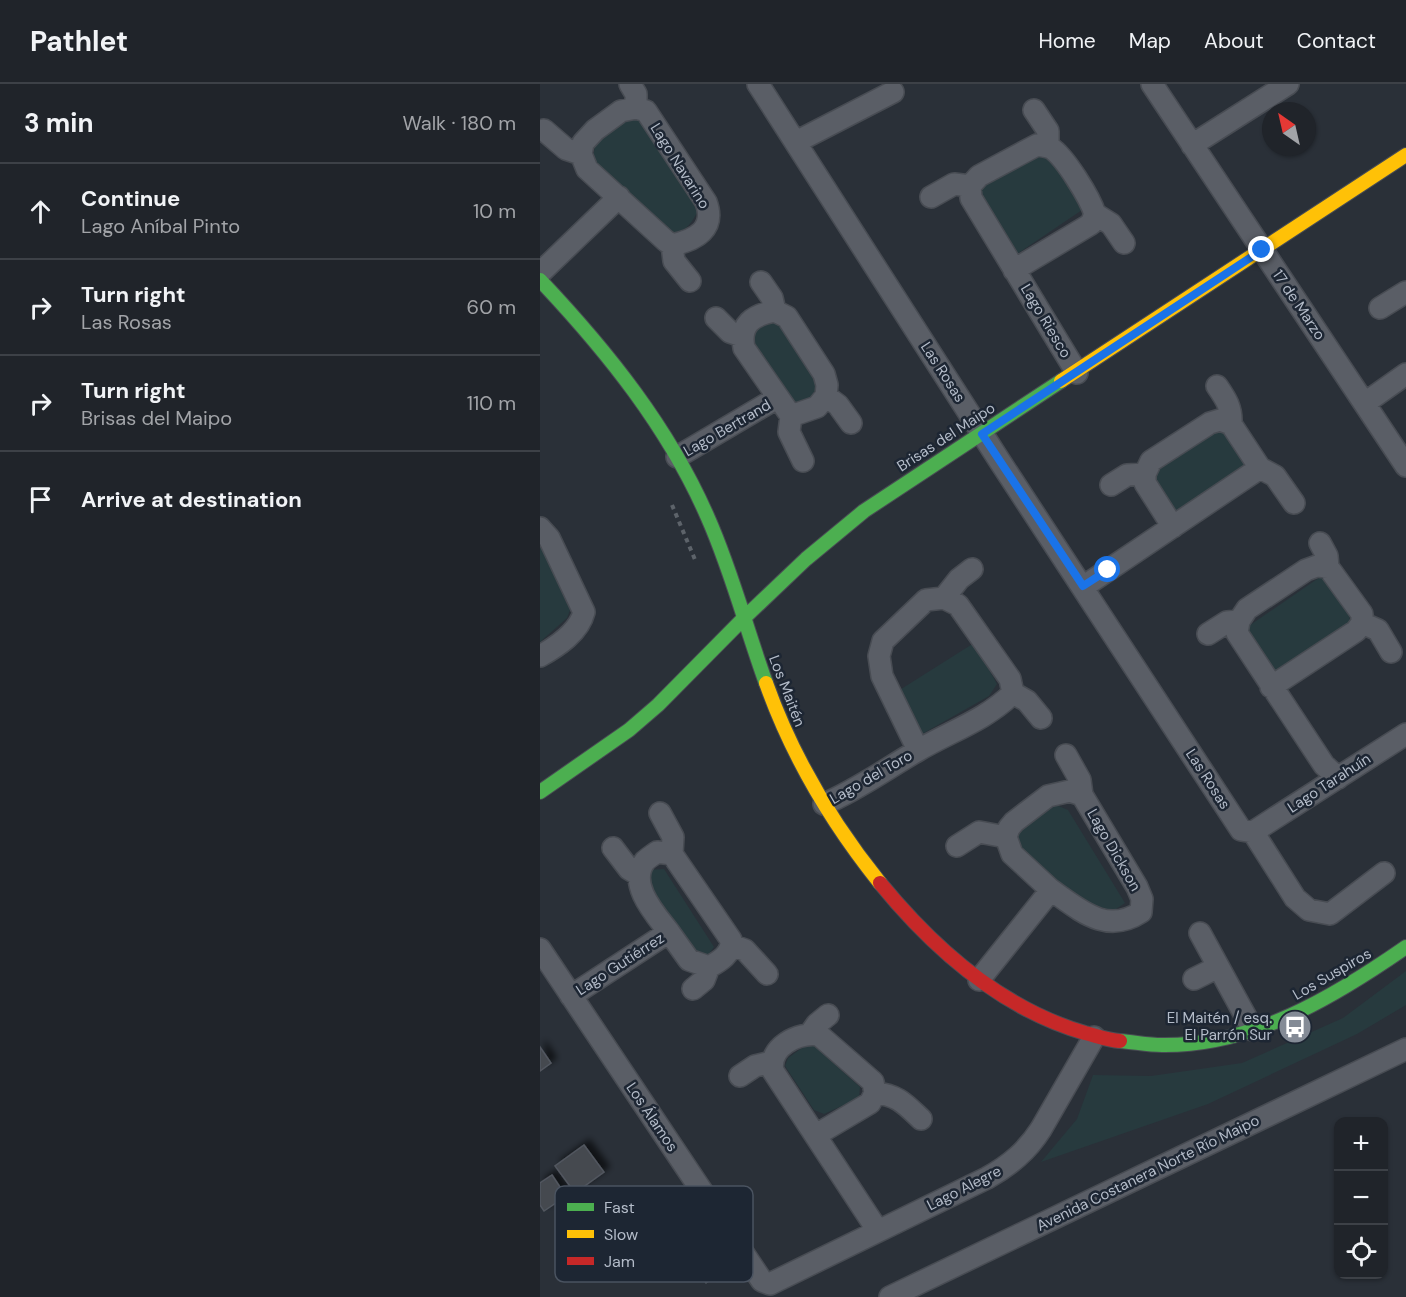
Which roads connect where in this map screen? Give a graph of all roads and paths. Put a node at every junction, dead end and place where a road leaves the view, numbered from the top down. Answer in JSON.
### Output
{"nodes":[{"id":1,"x":630,"y":84,"type":"edge"},
{"id":2,"x":758,"y":84,"type":"edge"},
{"id":3,"x":1152,"y":84,"type":"edge"},
{"id":4,"x":1285,"y":85,"type":"edge"},
{"id":5,"x":897,"y":87,"type":"edge"},
{"id":6,"x":636,"y":108,"type":"junction"},
{"id":7,"x":1034,"y":110,"type":"dead end"},
{"id":8,"x":544,"y":130,"type":"dead end"},
{"id":9,"x":796,"y":142,"type":"junction"},
{"id":10,"x":1192,"y":145,"type":"junction"},
{"id":11,"x":1048,"y":147,"type":"junction"},
{"id":12,"x":581,"y":154,"type":"junction"},
{"id":13,"x":1406,"y":155,"type":"edge"},
{"id":14,"x":970,"y":186,"type":"junction"},
{"id":15,"x":619,"y":197,"type":"junction"},
{"id":16,"x":931,"y":197,"type":"dead end"},
{"id":17,"x":1095,"y":214,"type":"junction"},
{"id":18,"x":1124,"y":243,"type":"dead end"},
{"id":19,"x":672,"y":245,"type":"junction"},
{"id":20,"x":1262,"y":250,"type":"junction"},
{"id":21,"x":1014,"y":270,"type":"junction"},
{"id":22,"x":540,"y":273,"type":"edge"},
{"id":23,"x":540,"y":279,"type":"edge"},
{"id":24,"x":690,"y":282,"type":"dead end"},
{"id":25,"x":761,"y":282,"type":"dead end"},
{"id":26,"x":1406,"y":292,"type":"edge"},
{"id":27,"x":1380,"y":308,"type":"dead end"},
{"id":28,"x":775,"y":311,"type":"junction"},
{"id":29,"x":716,"y":318,"type":"dead end"},
{"id":30,"x":742,"y":336,"type":"junction"},
{"id":31,"x":1077,"y":372,"type":"junction"},
{"id":32,"x":1406,"y":374,"type":"edge"},
{"id":33,"x":1217,"y":386,"type":"dead end"},
{"id":34,"x":826,"y":396,"type":"junction"},
{"id":35,"x":777,"y":398,"type":"junction"},
{"id":36,"x":1365,"y":403,"type":"junction"},
{"id":37,"x":791,"y":416,"type":"junction"},
{"id":38,"x":851,"y":423,"type":"dead end"},
{"id":39,"x":1231,"y":424,"type":"junction"},
{"id":40,"x":982,"y":434,"type":"junction"},
{"id":41,"x":677,"y":457,"type":"junction"},
{"id":42,"x":803,"y":461,"type":"dead end"},
{"id":43,"x":1406,"y":466,"type":"edge"},
{"id":44,"x":1260,"y":468,"type":"junction"},
{"id":45,"x":1145,"y":474,"type":"junction"},
{"id":46,"x":1111,"y":485,"type":"dead end"},
{"id":47,"x":670,"y":501,"type":"dead end"},
{"id":48,"x":1294,"y":503,"type":"dead end"},
{"id":49,"x":1173,"y":527,"type":"junction"},
{"id":50,"x":540,"y":528,"type":"edge"},
{"id":51,"x":1320,"y":543,"type":"dead end"},
{"id":52,"x":698,"y":566,"type":"dead end"},
{"id":53,"x":1328,"y":567,"type":"junction"},
{"id":54,"x":972,"y":569,"type":"dead end"},
{"id":55,"x":1083,"y":586,"type":"junction"},
{"id":56,"x":944,"y":598,"type":"junction"},
{"id":57,"x":745,"y":617,"type":"junction"},
{"id":58,"x":1239,"y":621,"type":"junction"},
{"id":59,"x":1362,"y":622,"type":"junction"},
{"id":60,"x":1208,"y":634,"type":"dead end"},
{"id":61,"x":1391,"y":652,"type":"dead end"},
{"id":62,"x":540,"y":656,"type":"edge"},
{"id":63,"x":1271,"y":687,"type":"junction"},
{"id":64,"x":1013,"y":693,"type":"junction"},
{"id":65,"x":1041,"y":718,"type":"dead end"},
{"id":66,"x":1406,"y":734,"type":"edge"},
{"id":67,"x":918,"y":750,"type":"junction"},
{"id":68,"x":1066,"y":755,"type":"dead end"},
{"id":69,"x":1338,"y":778,"type":"junction"},
{"id":70,"x":540,"y":792,"type":"edge"},
{"id":71,"x":1082,"y":795,"type":"junction"},
{"id":72,"x":824,"y":804,"type":"junction"},
{"id":73,"x":660,"y":813,"type":"dead end"},
{"id":74,"x":1253,"y":832,"type":"junction"},
{"id":75,"x":1006,"y":837,"type":"junction"},
{"id":76,"x":957,"y":846,"type":"dead end"},
{"id":77,"x":613,"y":848,"type":"dead end"},
{"id":78,"x":672,"y":854,"type":"junction"},
{"id":79,"x":1384,"y":873,"type":"dead end"},
{"id":80,"x":639,"y":875,"type":"junction"},
{"id":81,"x":1051,"y":890,"type":"junction"},
{"id":82,"x":669,"y":932,"type":"junction"},
{"id":83,"x":1200,"y":933,"type":"dead end"},
{"id":84,"x":731,"y":945,"type":"junction"},
{"id":85,"x":1406,"y":947,"type":"edge"},
{"id":86,"x":540,"y":949,"type":"edge"},
{"id":87,"x":709,"y":967,"type":"junction"},
{"id":88,"x":1218,"y":967,"type":"junction"},
{"id":89,"x":766,"y":974,"type":"dead end"},
{"id":90,"x":1194,"y":979,"type":"dead end"},
{"id":91,"x":979,"y":980,"type":"junction"},
{"id":92,"x":693,"y":988,"type":"dead end"},
{"id":93,"x":571,"y":996,"type":"junction"},
{"id":94,"x":828,"y":1015,"type":"dead end"},
{"id":95,"x":1252,"y":1030,"type":"junction"},
{"id":96,"x":810,"y":1034,"type":"junction"},
{"id":97,"x":1094,"y":1037,"type":"junction"},
{"id":98,"x":1406,"y":1049,"type":"edge"},
{"id":99,"x":771,"y":1062,"type":"junction"},
{"id":100,"x":740,"y":1076,"type":"dead end"},
{"id":101,"x":875,"y":1093,"type":"junction"},
{"id":102,"x":921,"y":1119,"type":"dead end"},
{"id":103,"x":816,"y":1135,"type":"junction"},
{"id":104,"x":698,"y":1186,"type":"edge"},
{"id":105,"x":878,"y":1231,"type":"junction"},
{"id":106,"x":753,"y":1268,"type":"edge"},
{"id":107,"x":765,"y":1283,"type":"joint"},
{"id":108,"x":890,"y":1297,"type":"edge"}],
"edges":[{"from":1,"to":6,"type":"street"},
{"from":2,"to":9,"type":"street","name":"Las Rosas"},
{"from":3,"to":10,"type":"street","name":"17 de Marzo"},
{"from":4,"to":10,"type":"street"},
{"from":5,"to":9,"type":"street"},
{"from":6,"to":12,"type":"street"},
{"from":6,"to":19,"type":"street","name":"Lago Navarino"},
{"from":7,"to":11,"type":"street"},
{"from":8,"to":12,"type":"street"},
{"from":9,"to":40,"type":"street","name":"Las Rosas"},
{"from":10,"to":20,"type":"street","name":"17 de Marzo"},
{"from":11,"to":14,"type":"street"},
{"from":11,"to":17,"type":"street"},
{"from":12,"to":15,"type":"street"},
{"from":13,"to":20,"type":"street","name":"Brisas del Maipo"},
{"from":14,"to":16,"type":"street"},
{"from":14,"to":21,"type":"street","name":"Lago Riesco"},
{"from":15,"to":19,"type":"street"},
{"from":15,"to":22,"type":"street"},
{"from":17,"to":18,"type":"street"},
{"from":17,"to":21,"type":"street","name":"Lago Riesco"},
{"from":19,"to":24,"type":"street"},
{"from":20,"to":31,"type":"street","name":"Brisas del Maipo"},
{"from":20,"to":36,"type":"street","name":"17 de Marzo"},
{"from":21,"to":31,"type":"street","name":"Lago Riesco"},
{"from":23,"to":41,"type":"street","name":"Los Maitén"},
{"from":25,"to":28,"type":"street"},
{"from":26,"to":27,"type":"street"},
{"from":28,"to":30,"type":"street"},
{"from":28,"to":34,"type":"street"},
{"from":29,"to":30,"type":"street"},
{"from":30,"to":35,"type":"street","name":"Lago Bertrand"},
{"from":31,"to":40,"type":"street","name":"Brisas del Maipo"},
{"from":32,"to":36,"type":"street"},
{"from":33,"to":39,"type":"street"},
{"from":34,"to":37,"type":"street","name":"Lago Bertrand"},
{"from":34,"to":38,"type":"street"},
{"from":35,"to":37,"type":"street","name":"Lago Bertrand"},
{"from":35,"to":41,"type":"street","name":"Lago Bertrand"},
{"from":36,"to":43,"type":"street","name":"17 de Marzo"},
{"from":37,"to":42,"type":"street","name":"Lago Bertrand"},
{"from":39,"to":44,"type":"street"},
{"from":39,"to":45,"type":"street"},
{"from":40,"to":55,"type":"street","name":"Las Rosas"},
{"from":40,"to":57,"type":"street","name":"Brisas del Maipo"},
{"from":41,"to":57,"type":"street","name":"Los Maitén"},
{"from":44,"to":48,"type":"street"},
{"from":44,"to":49,"type":"street"},
{"from":45,"to":46,"type":"street"},
{"from":45,"to":49,"type":"street"},
{"from":47,"to":52,"type":"path"},
{"from":49,"to":55,"type":"street"},
{"from":50,"to":62,"type":"street"},
{"from":51,"to":53,"type":"street"},
{"from":53,"to":58,"type":"street"},
{"from":53,"to":59,"type":"street"},
{"from":54,"to":56,"type":"street","name":"Lago del Toro"},
{"from":55,"to":74,"type":"street","name":"Las Rosas"},
{"from":56,"to":64,"type":"street"},
{"from":56,"to":67,"type":"street","name":"Lago del Toro"},
{"from":57,"to":70,"type":"street","name":"Brisas del Maipo"},
{"from":57,"to":72,"type":"street","name":"Los Maitén"},
{"from":58,"to":60,"type":"street"},
{"from":58,"to":63,"type":"street"},
{"from":59,"to":61,"type":"street"},
{"from":59,"to":63,"type":"street"},
{"from":63,"to":69,"type":"street"},
{"from":64,"to":65,"type":"street"},
{"from":64,"to":67,"type":"street","name":"Lago del Toro"},
{"from":66,"to":69,"type":"street","name":"Lago Tarahuín"},
{"from":67,"to":72,"type":"street","name":"Lago del Toro"},
{"from":68,"to":71,"type":"street","name":"Lago Dickson"},
{"from":69,"to":74,"type":"street","name":"Lago Tarahuín"},
{"from":71,"to":75,"type":"street","name":"Lago Dickson"},
{"from":71,"to":81,"type":"street","name":"Lago Dickson"},
{"from":72,"to":91,"type":"street","name":"Los Maitén"},
{"from":73,"to":78,"type":"street"},
{"from":74,"to":79,"type":"street","name":"Las Rosas"},
{"from":75,"to":76,"type":"street"},
{"from":75,"to":81,"type":"street","name":"Lago Dickson"},
{"from":77,"to":80,"type":"street","name":"Lago Gutiérrez"},
{"from":78,"to":80,"type":"street"},
{"from":78,"to":84,"type":"street"},
{"from":80,"to":82,"type":"street","name":"Lago Gutiérrez"},
{"from":81,"to":91,"type":"street"},
{"from":82,"to":87,"type":"street","name":"Lago Gutiérrez"},
{"from":82,"to":93,"type":"street","name":"Lago Gutiérrez"},
{"from":83,"to":88,"type":"street"},
{"from":84,"to":87,"type":"street"},
{"from":84,"to":89,"type":"street"},
{"from":85,"to":95,"type":"street","name":"Los Suspiros"},
{"from":86,"to":93,"type":"street","name":"Los Álamos"},
{"from":87,"to":92,"type":"street"},
{"from":88,"to":90,"type":"street"},
{"from":88,"to":95,"type":"street"},
{"from":91,"to":97,"type":"street","name":"Los Maitén"},
{"from":93,"to":104,"type":"street","name":"Los Álamos"},
{"from":94,"to":96,"type":"street"},
{"from":95,"to":97,"type":"street","name":"Los Suspiros"},
{"from":96,"to":99,"type":"street"},
{"from":96,"to":101,"type":"street"},
{"from":97,"to":105,"type":"street","name":"Lago Alegre"},
{"from":98,"to":108,"type":"street","name":"Avenida Costanera Norte Río Maipo"},
{"from":99,"to":100,"type":"street"},
{"from":99,"to":103,"type":"street"},
{"from":101,"to":102,"type":"street"},
{"from":101,"to":103,"type":"street"},
{"from":103,"to":105,"type":"street"},
{"from":105,"to":107,"type":"street","name":"Lago Alegre"},
{"from":106,"to":107,"type":"street","name":"Los Álamos"}]}
